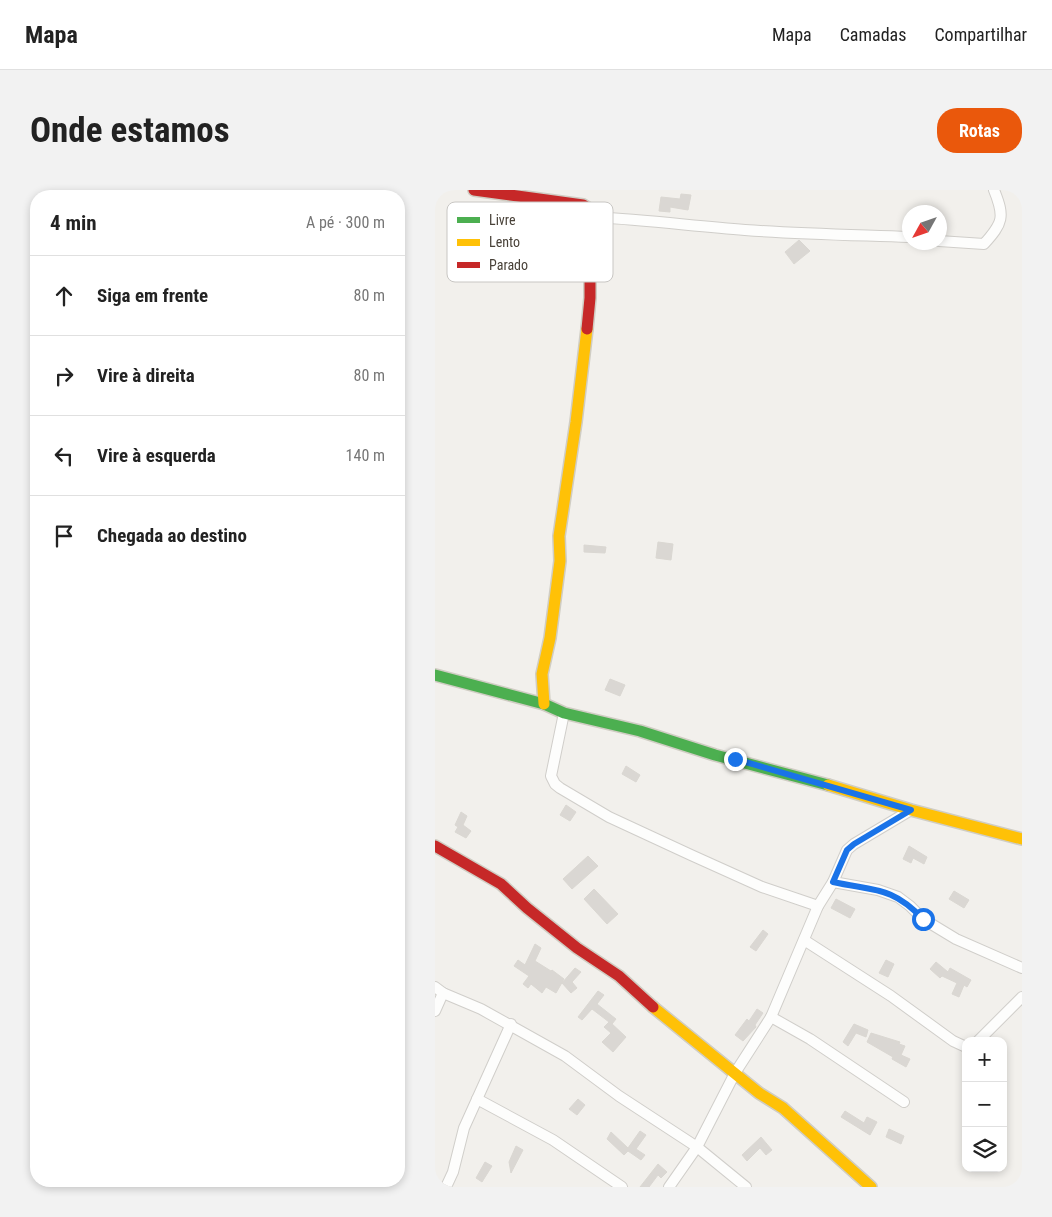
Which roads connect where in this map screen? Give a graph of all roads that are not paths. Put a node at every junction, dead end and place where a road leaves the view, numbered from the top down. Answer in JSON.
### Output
{"nodes":[{"id":1,"x":474,"y":190,"type":"edge"},
{"id":2,"x":994,"y":190,"type":"edge"},
{"id":3,"x":561,"y":202,"type":"edge"},
{"id":4,"x":613,"y":218,"type":"edge"},
{"id":5,"x":902,"y":236,"type":"edge"},
{"id":6,"x":947,"y":242,"type":"edge"},
{"id":7,"x":590,"y":282,"type":"edge"},
{"id":8,"x":435,"y":675,"type":"edge"},
{"id":9,"x":544,"y":704,"type":"junction"},
{"id":10,"x":564,"y":713,"type":"junction"},
{"id":11,"x":911,"y":810,"type":"junction"},
{"id":12,"x":1022,"y":839,"type":"edge"},
{"id":13,"x":435,"y":846,"type":"edge"},
{"id":14,"x":833,"y":882,"type":"junction"},
{"id":15,"x":818,"y":906,"type":"junction"},
{"id":16,"x":804,"y":940,"type":"junction"},
{"id":17,"x":1022,"y":968,"type":"edge"},
{"id":18,"x":439,"y":990,"type":"edge"},
{"id":19,"x":1022,"y":997,"type":"edge"},
{"id":20,"x":435,"y":1011,"type":"edge"},
{"id":21,"x":771,"y":1017,"type":"junction"},
{"id":22,"x":511,"y":1024,"type":"junction"},
{"id":23,"x":982,"y":1037,"type":"edge"},
{"id":24,"x":962,"y":1045,"type":"edge"},
{"id":25,"x":735,"y":1073,"type":"junction"},
{"id":26,"x":477,"y":1099,"type":"junction"},
{"id":27,"x":904,"y":1102,"type":"dead end"},
{"id":28,"x":697,"y":1147,"type":"junction"},
{"id":29,"x":446,"y":1187,"type":"edge"},
{"id":30,"x":622,"y":1187,"type":"edge"},
{"id":31,"x":669,"y":1187,"type":"edge"},
{"id":32,"x":746,"y":1187,"type":"edge"},
{"id":33,"x":871,"y":1187,"type":"edge"}],
"edges":[{"from":1,"to":3,"type":"street"},
{"from":2,"to":6,"type":"street"},
{"from":4,"to":5,"type":"street"},
{"from":7,"to":9,"type":"street"},
{"from":8,"to":9,"type":"street"},
{"from":9,"to":10,"type":"street"},
{"from":10,"to":11,"type":"street"},
{"from":10,"to":15,"type":"street"},
{"from":11,"to":12,"type":"street"},
{"from":11,"to":14,"type":"street"},
{"from":13,"to":25,"type":"street"},
{"from":14,"to":15,"type":"street"},
{"from":14,"to":17,"type":"street"},
{"from":15,"to":16,"type":"street"},
{"from":16,"to":21,"type":"street"},
{"from":16,"to":24,"type":"street"},
{"from":18,"to":20,"type":"street"},
{"from":18,"to":22,"type":"street"},
{"from":19,"to":23,"type":"street"},
{"from":21,"to":25,"type":"street"},
{"from":21,"to":27,"type":"street"},
{"from":22,"to":26,"type":"street"},
{"from":22,"to":28,"type":"street"},
{"from":25,"to":28,"type":"street"},
{"from":25,"to":33,"type":"street"},
{"from":26,"to":29,"type":"street"},
{"from":26,"to":30,"type":"street"},
{"from":28,"to":31,"type":"street"},
{"from":28,"to":32,"type":"street"}]}
